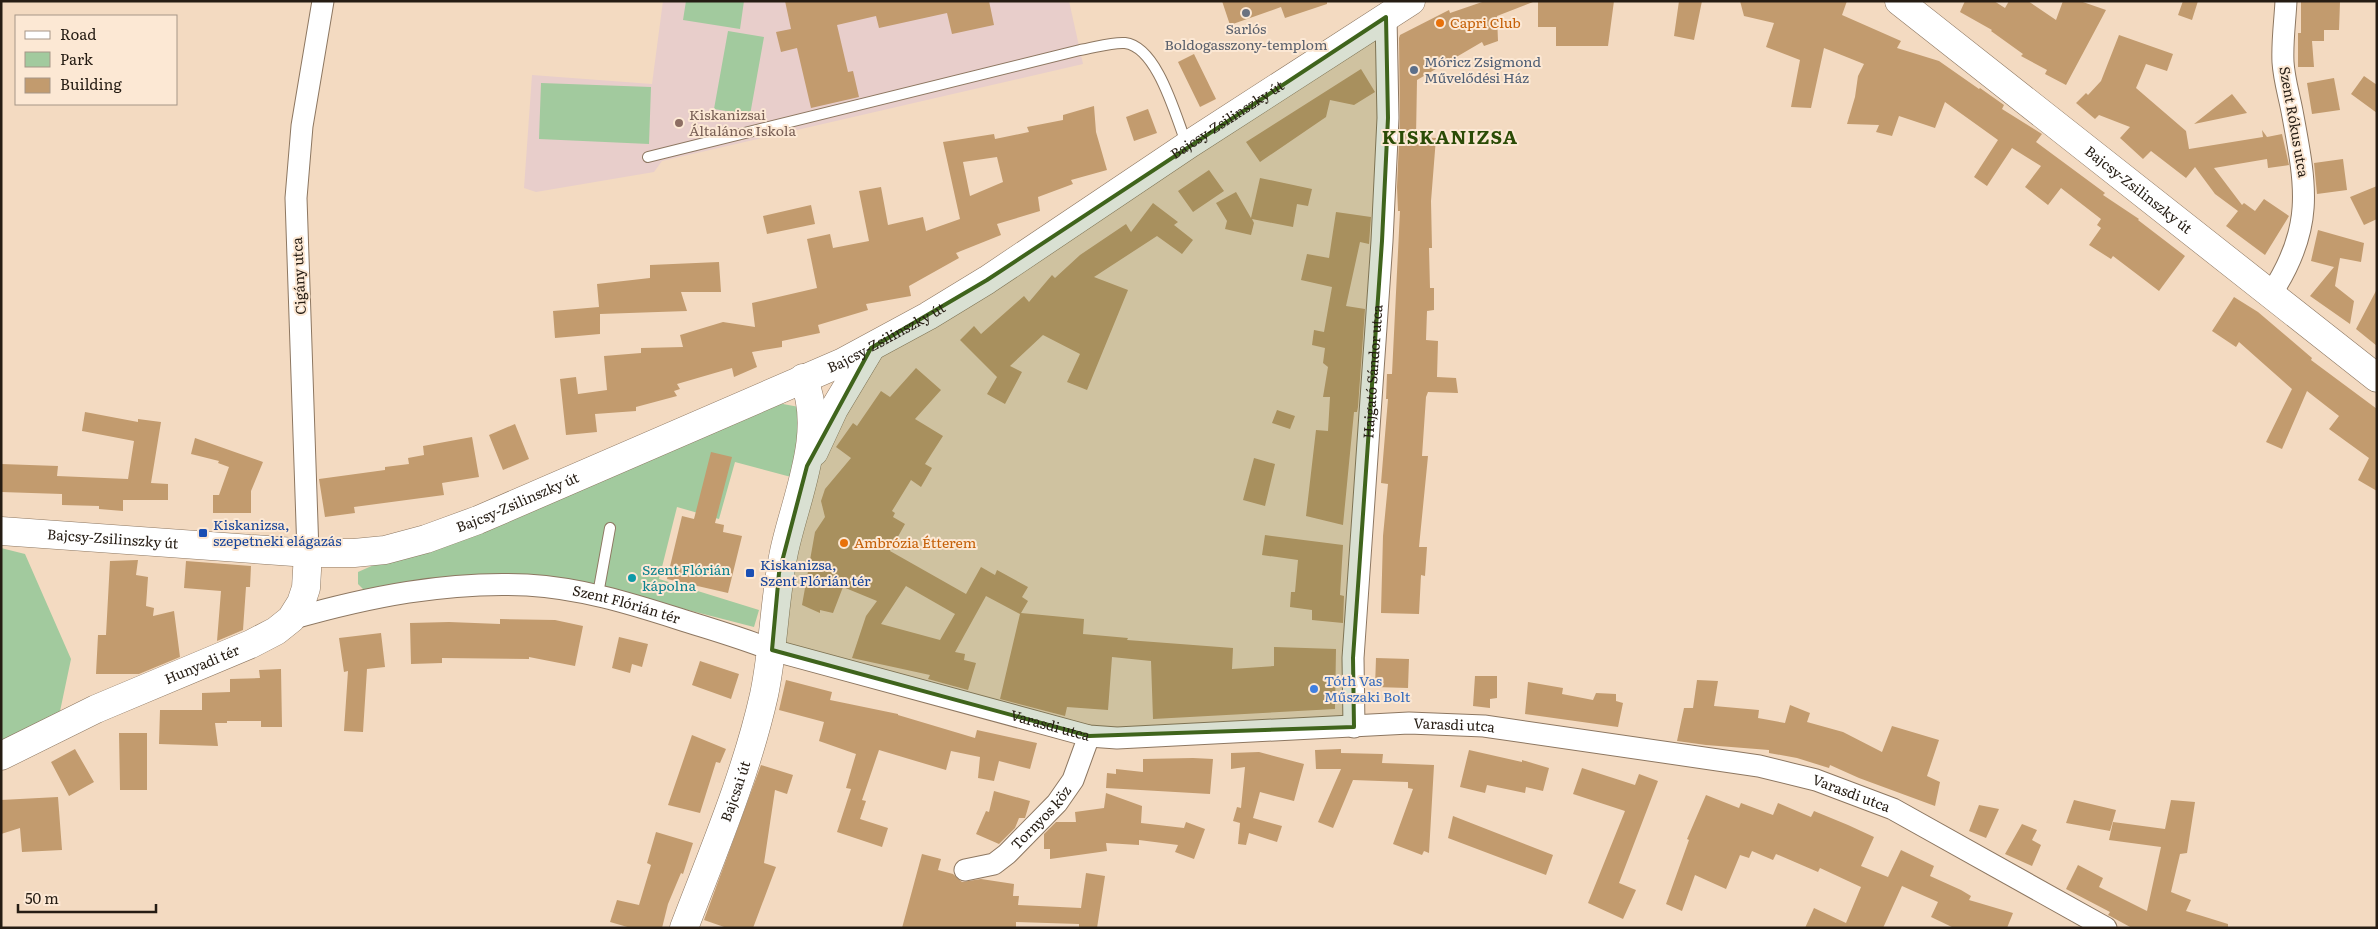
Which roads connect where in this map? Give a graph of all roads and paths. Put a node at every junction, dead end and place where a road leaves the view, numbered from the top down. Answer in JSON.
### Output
{"nodes":[{"id":1,"x":323,"y":1,"type":"edge"},
{"id":2,"x":1899,"y":1,"type":"edge"},
{"id":3,"x":2286,"y":1,"type":"edge"},
{"id":4,"x":1396,"y":7,"type":"edge"},
{"id":5,"x":1188,"y":146,"type":"junction"},
{"id":6,"x":648,"y":157,"type":"dead end"},
{"id":7,"x":2271,"y":294,"type":"junction"},
{"id":8,"x":871,"y":348,"type":"junction"},
{"id":9,"x":803,"y":378,"type":"junction"},
{"id":10,"x":2377,"y":378,"type":"edge"},
{"id":11,"x":807,"y":466,"type":"junction"},
{"id":12,"x":610,"y":528,"type":"dead end"},
{"id":13,"x":1,"y":532,"type":"edge"},
{"id":14,"x":308,"y":553,"type":"junction"},
{"id":15,"x":598,"y":594,"type":"junction"},
{"id":16,"x":291,"y":619,"type":"junction"},
{"id":17,"x":772,"y":650,"type":"junction"},
{"id":18,"x":1354,"y":727,"type":"junction"},
{"id":19,"x":1089,"y":736,"type":"junction"},
{"id":20,"x":1,"y":756,"type":"edge"},
{"id":21,"x":965,"y":870,"type":"dead end"},
{"id":22,"x":684,"y":928,"type":"edge"},
{"id":23,"x":2106,"y":928,"type":"edge"}],
"edges":[{"from":1,"to":14,"type":"street","name":"Cigány utca"},
{"from":2,"to":7,"type":"main road","name":"Bajcsy-Zsilinszky út"},
{"from":3,"to":7,"type":"street","name":"Szent Rókus utca"},
{"from":4,"to":5,"type":"main road","name":"Bajcsy-Zsilinszky út"},
{"from":4,"to":18,"type":"street","name":"Hajgató Sándor utca"},
{"from":5,"to":6,"type":"lane"},
{"from":5,"to":8,"type":"main road","name":"Bajcsy-Zsilinszky út"},
{"from":7,"to":10,"type":"main road","name":"Bajcsy-Zsilinszky út"},
{"from":8,"to":9,"type":"main road","name":"Bajcsy-Zsilinszky út"},
{"from":8,"to":11,"type":"main road"},
{"from":9,"to":11,"type":"main road"},
{"from":9,"to":14,"type":"main road","name":"Bajcsy-Zsilinszky út"},
{"from":11,"to":17,"type":"main road"},
{"from":12,"to":15,"type":"lane"},
{"from":13,"to":14,"type":"main road","name":"Bajcsy-Zsilinszky út"},
{"from":14,"to":16,"type":"main road","name":"Hunyadi tér"},
{"from":15,"to":16,"type":"street","name":"Szent Flórián tér"},
{"from":15,"to":17,"type":"street","name":"Szent Flórián tér"},
{"from":16,"to":20,"type":"main road","name":"Hunyadi tér"},
{"from":17,"to":19,"type":"street","name":"Varasdi utca"},
{"from":17,"to":22,"type":"main road","name":"Bajcsai út"},
{"from":18,"to":19,"type":"street","name":"Varasdi utca"},
{"from":18,"to":23,"type":"street","name":"Varasdi utca"},
{"from":19,"to":21,"type":"street","name":"Tornyos köz"}]}
